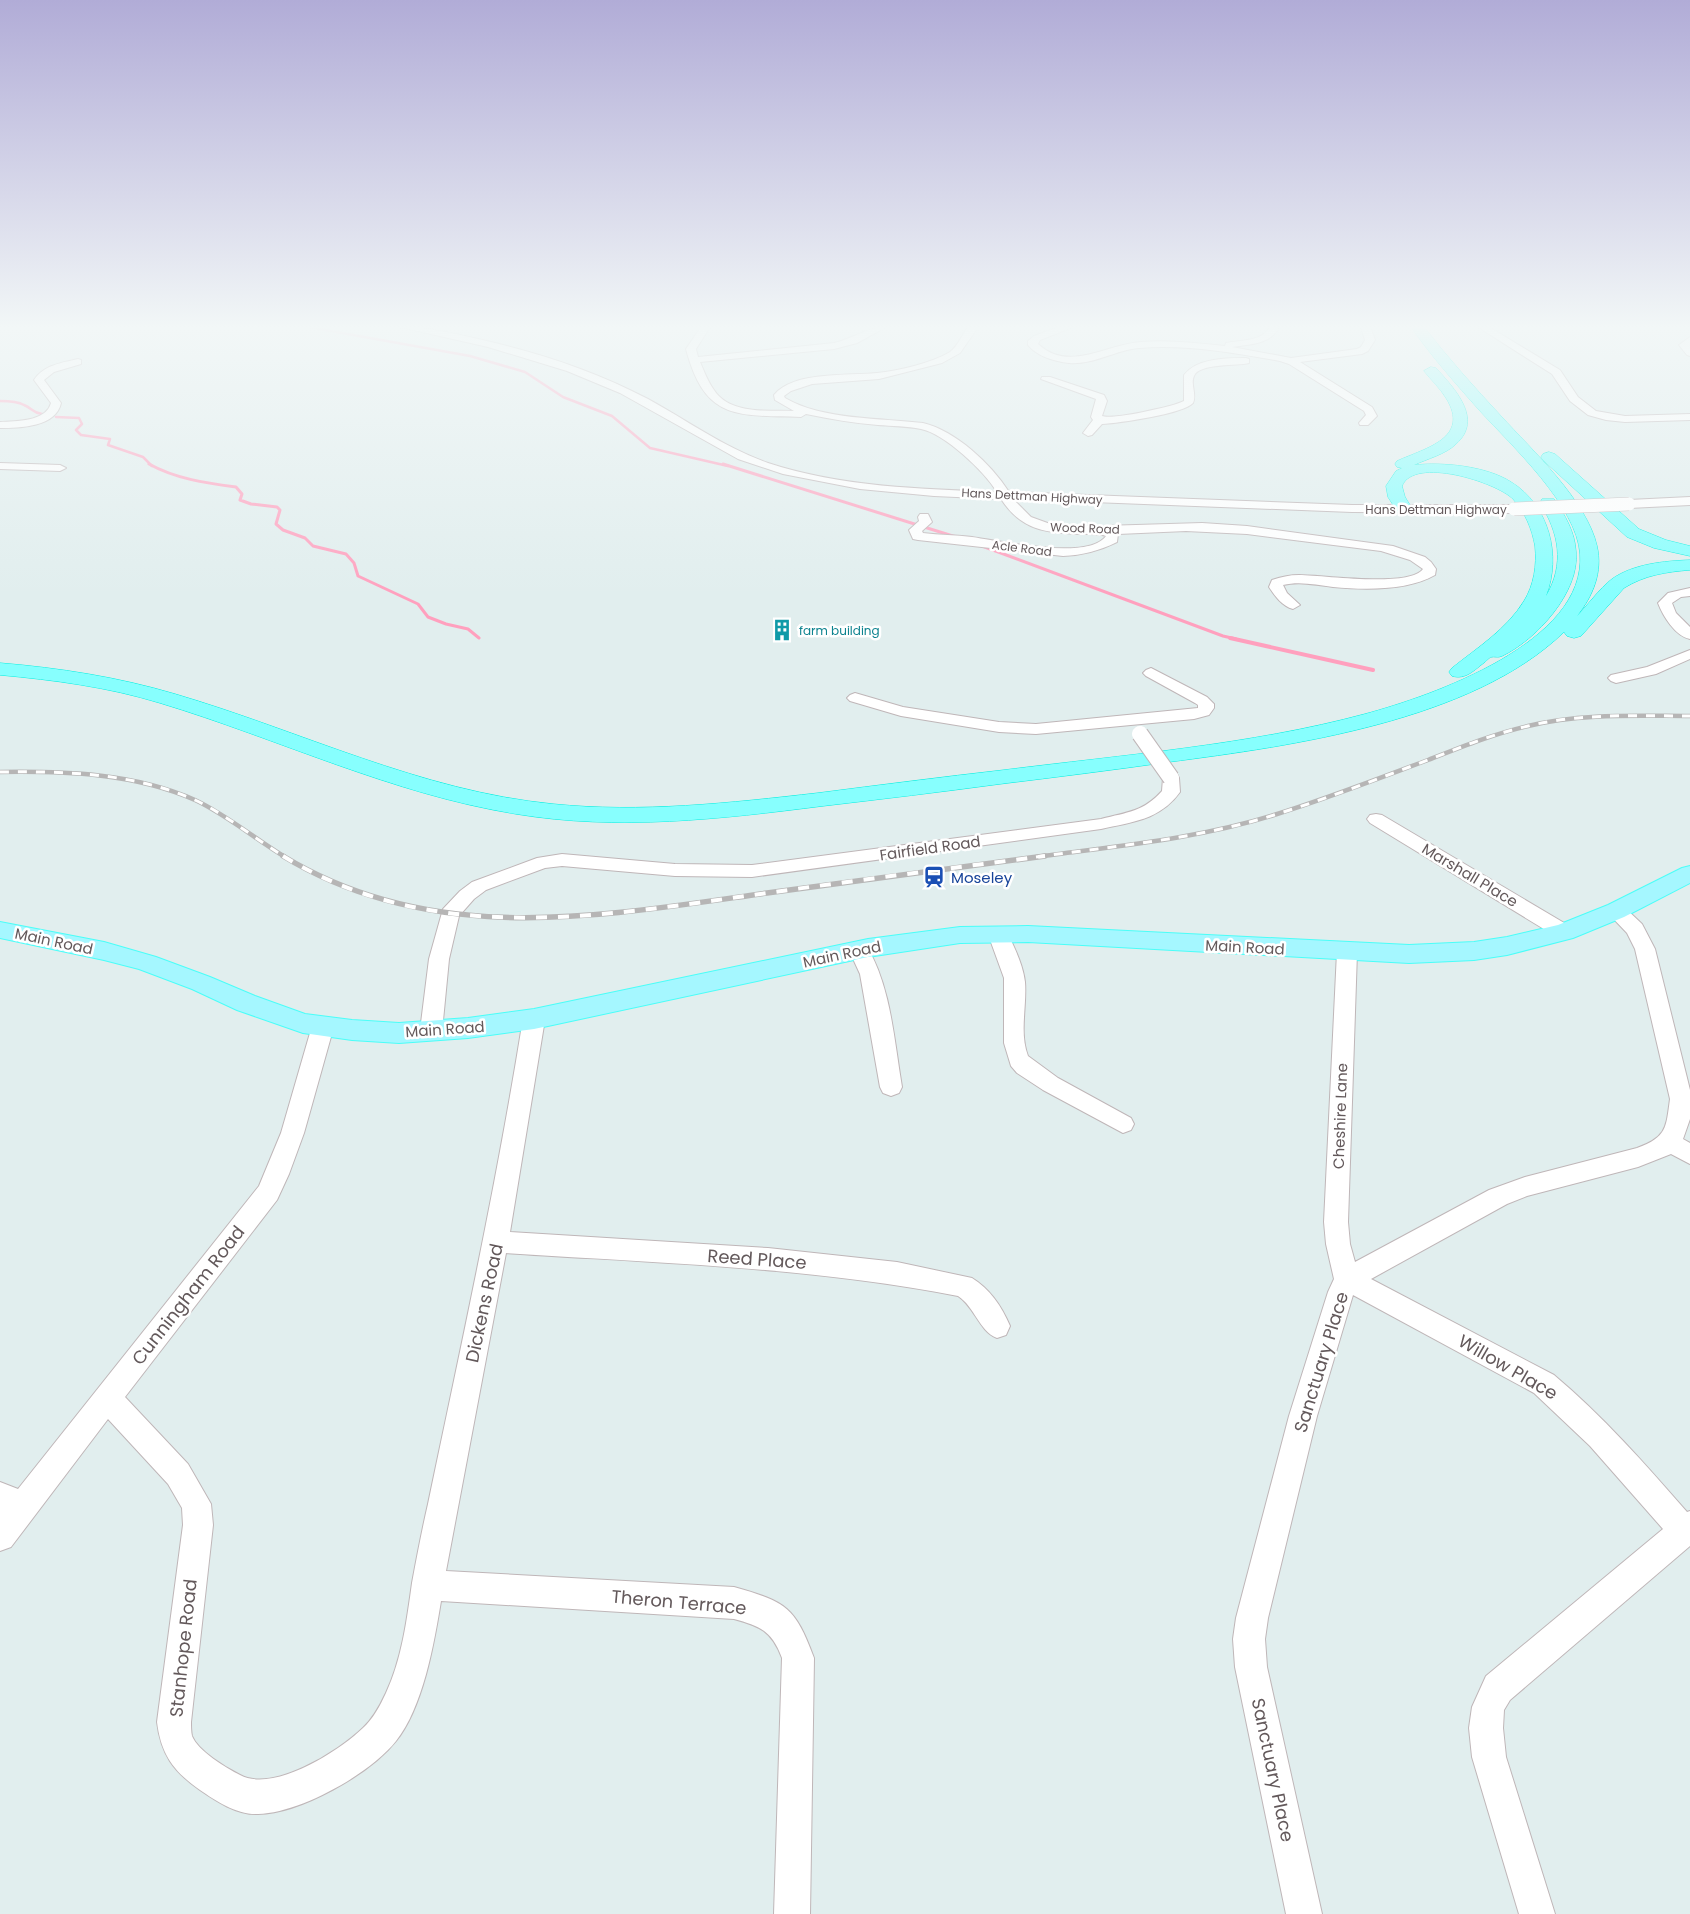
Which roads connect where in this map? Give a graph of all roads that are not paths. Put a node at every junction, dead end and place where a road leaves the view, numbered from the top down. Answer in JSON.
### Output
{"nodes":[{"id":1,"x":47,"y":416,"type":"edge"},
{"id":2,"x":669,"y":416,"type":"edge"},
{"id":3,"x":832,"y":416,"type":"edge"},
{"id":4,"x":1096,"y":416,"type":"edge"},
{"id":5,"x":1135,"y":416,"type":"edge"},
{"id":6,"x":1372,"y":416,"type":"edge"},
{"id":7,"x":1461,"y":416,"type":"edge"},
{"id":8,"x":1474,"y":416,"type":"edge"},
{"id":9,"x":1494,"y":416,"type":"edge"},
{"id":10,"x":1505,"y":416,"type":"edge"},
{"id":11,"x":1610,"y":416,"type":"edge"},
{"id":12,"x":1690,"y":417,"type":"edge"},
{"id":13,"x":1100,"y":421,"type":"junction"},
{"id":14,"x":1364,"y":423,"type":"dead end"},
{"id":15,"x":0,"y":425,"type":"edge"},
{"id":16,"x":1088,"y":433,"type":"dead end"},
{"id":17,"x":0,"y":466,"type":"edge"},
{"id":18,"x":60,"y":468,"type":"dead end"},
{"id":19,"x":1006,"y":495,"type":"junction"},
{"id":20,"x":1690,"y":502,"type":"edge"},
{"id":21,"x":1398,"y":510,"type":"junction"},
{"id":22,"x":924,"y":517,"type":"dead end"},
{"id":23,"x":1106,"y":530,"type":"junction"},
{"id":24,"x":1690,"y":551,"type":"edge"},
{"id":25,"x":1690,"y":565,"type":"edge"},
{"id":26,"x":1690,"y":592,"type":"edge"},
{"id":27,"x":1293,"y":606,"type":"dead end"},
{"id":28,"x":1690,"y":635,"type":"edge"},
{"id":29,"x":1690,"y":654,"type":"edge"},
{"id":30,"x":0,"y":657,"type":"edge"},
{"id":31,"x":0,"y":669,"type":"edge"},
{"id":32,"x":1459,"y":672,"type":"junction"},
{"id":33,"x":1151,"y":673,"type":"dead end"},
{"id":34,"x":1616,"y":678,"type":"dead end"},
{"id":35,"x":855,"y":698,"type":"dead end"},
{"id":36,"x":1406,"y":709,"type":"junction"},
{"id":37,"x":1129,"y":718,"type":"junction"},
{"id":38,"x":1376,"y":819,"type":"dead end"},
{"id":39,"x":1690,"y":873,"type":"edge"},
{"id":40,"x":1616,"y":912,"type":"junction"},
{"id":41,"x":0,"y":930,"type":"edge"},
{"id":42,"x":1564,"y":932,"type":"junction"},
{"id":43,"x":998,"y":934,"type":"junction"},
{"id":44,"x":858,"y":950,"type":"junction"},
{"id":45,"x":1347,"y":952,"type":"junction"},
{"id":46,"x":534,"y":1019,"type":"junction"},
{"id":47,"x":322,"y":1026,"type":"junction"},
{"id":48,"x":431,"y":1031,"type":"junction"},
{"id":49,"x":891,"y":1087,"type":"dead end"},
{"id":50,"x":1123,"y":1124,"type":"dead end"},
{"id":51,"x":1680,"y":1148,"type":"edge"},
{"id":52,"x":496,"y":1242,"type":"junction"},
{"id":53,"x":1347,"y":1279,"type":"junction"},
{"id":54,"x":997,"y":1326,"type":"dead end"},
{"id":55,"x":107,"y":1398,"type":"junction"},
{"id":56,"x":12,"y":1502,"type":"edge"},
{"id":57,"x":1687,"y":1528,"type":"edge"},
{"id":58,"x":0,"y":1536,"type":"edge"},
{"id":59,"x":427,"y":1585,"type":"junction"},
{"id":60,"x":792,"y":1914,"type":"edge"},
{"id":61,"x":1304,"y":1914,"type":"edge"},
{"id":62,"x":1537,"y":1914,"type":"edge"}],
"edges":[{"from":1,"to":15,"type":"street"},
{"from":2,"to":19,"type":"street","name":"Hans Dettman Highway"},
{"from":3,"to":19,"type":"street","name":"Wood Road"},
{"from":4,"to":13,"type":"street"},
{"from":5,"to":13,"type":"street"},
{"from":6,"to":14,"type":"street"},
{"from":7,"to":21,"type":"highway"},
{"from":8,"to":32,"type":"highway"},
{"from":9,"to":36,"type":"highway"},
{"from":10,"to":24,"type":"highway"},
{"from":11,"to":12,"type":"street"},
{"from":13,"to":16,"type":"street"},
{"from":17,"to":18,"type":"street"},
{"from":19,"to":21,"type":"street","name":"Hans Dettman Highway"},
{"from":19,"to":23,"type":"street","name":"Wood Road"},
{"from":20,"to":21,"type":"street","name":"Hans Dettman Highway","bridge":true},
{"from":21,"to":32,"type":"highway"},
{"from":22,"to":23,"type":"street","name":"Acle Road"},
{"from":23,"to":27,"type":"street","name":"Wood Road"},
{"from":25,"to":36,"type":"highway"},
{"from":26,"to":28,"type":"street"},
{"from":29,"to":34,"type":"street"},
{"from":30,"to":32,"type":"highway"},
{"from":31,"to":36,"type":"highway"},
{"from":33,"to":37,"type":"street"},
{"from":35,"to":37,"type":"street"},
{"from":37,"to":48,"type":"street","name":"Fairfield Road","bridge":true},
{"from":38,"to":42,"type":"street","name":"Marshall Place"},
{"from":39,"to":40,"type":"main road","name":"Main Road"},
{"from":40,"to":42,"type":"main road","name":"Main Road"},
{"from":40,"to":51,"type":"street","name":"Sanctuary Place"},
{"from":41,"to":47,"type":"main road","name":"Main Road"},
{"from":42,"to":45,"type":"main road","name":"Main Road"},
{"from":43,"to":44,"type":"main road","name":"Main Road"},
{"from":43,"to":45,"type":"main road","name":"Main Road"},
{"from":43,"to":50,"type":"street"},
{"from":44,"to":46,"type":"main road","name":"Main Road"},
{"from":44,"to":49,"type":"street"},
{"from":45,"to":53,"type":"street","name":"Cheshire Lane"},
{"from":46,"to":48,"type":"main road","name":"Main Road"},
{"from":46,"to":52,"type":"street","name":"Dickens Road"},
{"from":47,"to":48,"type":"main road","name":"Main Road"},
{"from":47,"to":55,"type":"street","name":"Cunningham Road"},
{"from":51,"to":53,"type":"street","name":"Sanctuary Place"},
{"from":52,"to":54,"type":"street","name":"Reed Place"},
{"from":52,"to":59,"type":"street","name":"Dickens Road"},
{"from":53,"to":57,"type":"street","name":"Willow Place"},
{"from":53,"to":61,"type":"street","name":"Sanctuary Place"},
{"from":55,"to":56,"type":"street","name":"Cunningham Road"},
{"from":55,"to":59,"type":"street","name":"Stanhope Road"},
{"from":56,"to":58,"type":"street","name":"Cunningham Road"},
{"from":57,"to":62,"type":"street"},
{"from":59,"to":60,"type":"street","name":"Theron Terrace"}]}
